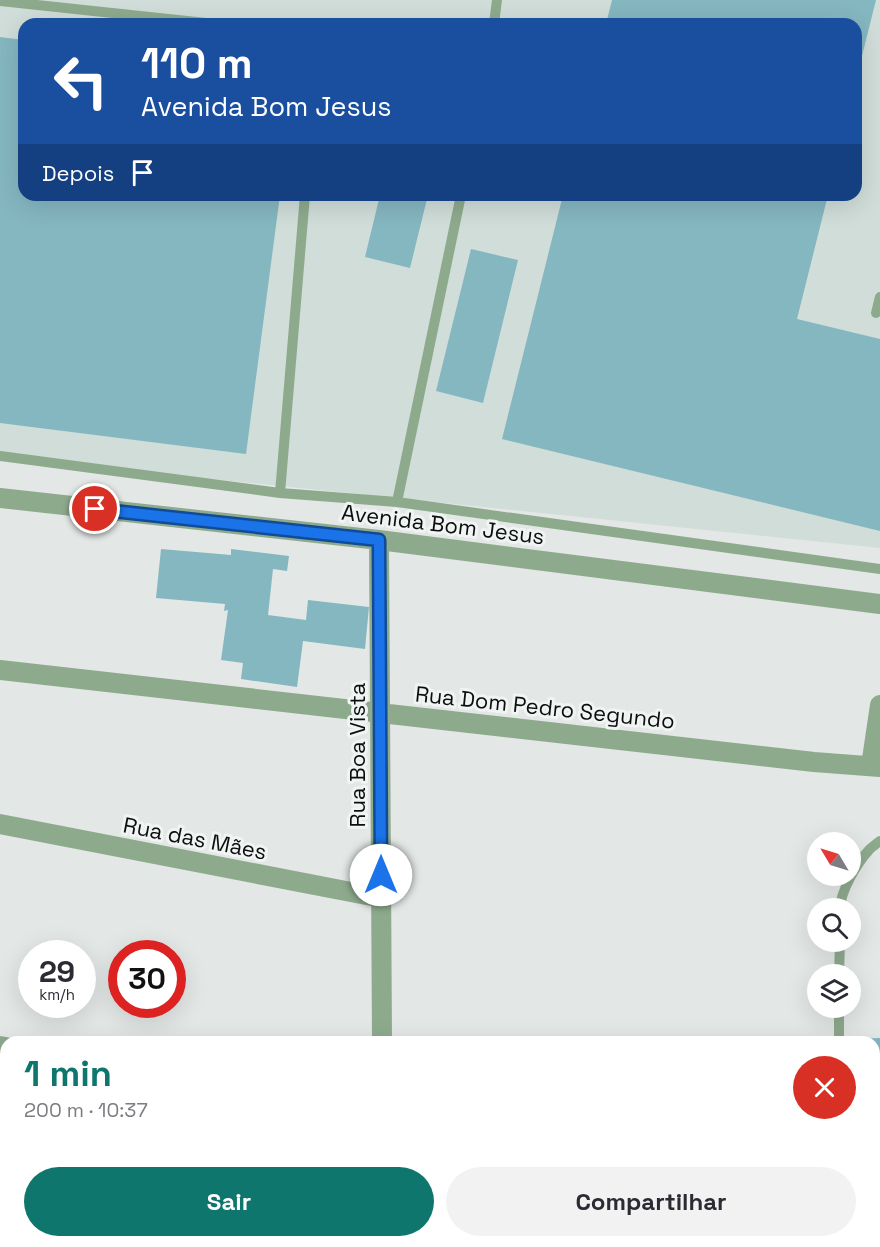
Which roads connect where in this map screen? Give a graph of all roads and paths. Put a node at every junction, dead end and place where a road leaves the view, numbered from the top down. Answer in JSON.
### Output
{"nodes":[{"id":1,"x":497,"y":0,"type":"edge"},
{"id":2,"x":0,"y":1,"type":"edge"},
{"id":3,"x":159,"y":18,"type":"edge"},
{"id":4,"x":495,"y":18,"type":"edge"},
{"id":5,"x":304,"y":201,"type":"edge"},
{"id":6,"x":460,"y":201,"type":"edge"},
{"id":7,"x":880,"y":297,"type":"edge"},
{"id":8,"x":876,"y":313,"type":"dead end"},
{"id":9,"x":0,"y":456,"type":"edge"},
{"id":10,"x":280,"y":493,"type":"junction"},
{"id":11,"x":0,"y":498,"type":"edge"},
{"id":12,"x":397,"y":502,"type":"junction"},
{"id":13,"x":379,"y":540,"type":"junction"},
{"id":14,"x":880,"y":568,"type":"edge"},
{"id":15,"x":880,"y":604,"type":"edge"},
{"id":16,"x":0,"y":670,"type":"edge"},
{"id":17,"x":880,"y":705,"type":"edge"},
{"id":18,"x":380,"y":712,"type":"junction"},
{"id":19,"x":875,"y":766,"type":"edge"},
{"id":20,"x":0,"y":824,"type":"edge"},
{"id":21,"x":880,"y":841,"type":"edge"},
{"id":22,"x":382,"y":898,"type":"junction"},
{"id":23,"x":842,"y":898,"type":"edge"},
{"id":24,"x":839,"y":1018,"type":"edge"},
{"id":25,"x":382,"y":1036,"type":"edge"},
{"id":26,"x":839,"y":1036,"type":"edge"}],
"edges":[{"from":1,"to":4,"type":"lane"},
{"from":2,"to":3,"type":"lane"},
{"from":5,"to":10,"type":"lane"},
{"from":6,"to":12,"type":"lane"},
{"from":7,"to":8,"type":"lane"},
{"from":9,"to":10,"type":"lane"},
{"from":10,"to":12,"type":"lane"},
{"from":11,"to":13,"type":"street","name":"Avenida Bom Jesus"},
{"from":12,"to":14,"type":"lane"},
{"from":13,"to":15,"type":"street","name":"Avenida Bom Jesus"},
{"from":13,"to":18,"type":"street","name":"Rua Boa Vista"},
{"from":16,"to":18,"type":"street","name":"Rua Dom Pedro Segundo"},
{"from":17,"to":19,"type":"street","name":"Rua Dom Pedro Segundo"},
{"from":18,"to":19,"type":"street","name":"Rua Dom Pedro Segundo"},
{"from":18,"to":22,"type":"street","name":"Rua Boa Vista"},
{"from":20,"to":22,"type":"street","name":"Rua das Mães"},
{"from":21,"to":23,"type":"lane"},
{"from":22,"to":25,"type":"street","name":"Rua Boa Vista"},
{"from":24,"to":26,"type":"lane"}]}
